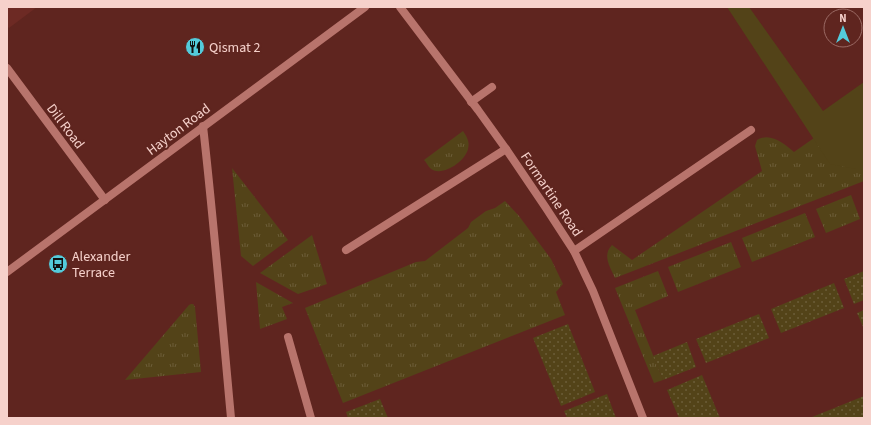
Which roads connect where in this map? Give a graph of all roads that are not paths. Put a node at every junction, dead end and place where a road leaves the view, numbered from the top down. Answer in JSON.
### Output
{"nodes":[{"id":1,"x":364,"y":7,"type":"edge"},
{"id":2,"x":400,"y":7,"type":"edge"},
{"id":3,"x":7,"y":68,"type":"edge"},
{"id":4,"x":492,"y":87,"type":"dead end"},
{"id":5,"x":471,"y":102,"type":"junction"},
{"id":6,"x":204,"y":126,"type":"junction"},
{"id":7,"x":751,"y":130,"type":"dead end"},
{"id":8,"x":506,"y":149,"type":"junction"},
{"id":9,"x":105,"y":200,"type":"junction"},
{"id":10,"x":346,"y":250,"type":"dead end"},
{"id":11,"x":574,"y":251,"type":"junction"},
{"id":12,"x":7,"y":272,"type":"edge"},
{"id":13,"x":288,"y":337,"type":"dead end"},
{"id":14,"x":231,"y":418,"type":"edge"},
{"id":15,"x":311,"y":418,"type":"edge"},
{"id":16,"x":643,"y":418,"type":"edge"}],
"edges":[{"from":1,"to":6,"type":"street","name":"Hayton Road"},
{"from":2,"to":5,"type":"street","name":"Formartine Road"},
{"from":3,"to":9,"type":"street","name":"Dill Road"},
{"from":4,"to":5,"type":"street"},
{"from":5,"to":8,"type":"street","name":"Formartine Road"},
{"from":6,"to":9,"type":"street","name":"Hayton Road"},
{"from":6,"to":14,"type":"street"},
{"from":7,"to":11,"type":"street"},
{"from":8,"to":10,"type":"street"},
{"from":8,"to":11,"type":"street","name":"Formartine Road"},
{"from":9,"to":12,"type":"street","name":"Hayton Road"},
{"from":11,"to":16,"type":"street","name":"Formartine Road"},
{"from":13,"to":15,"type":"street"}]}
